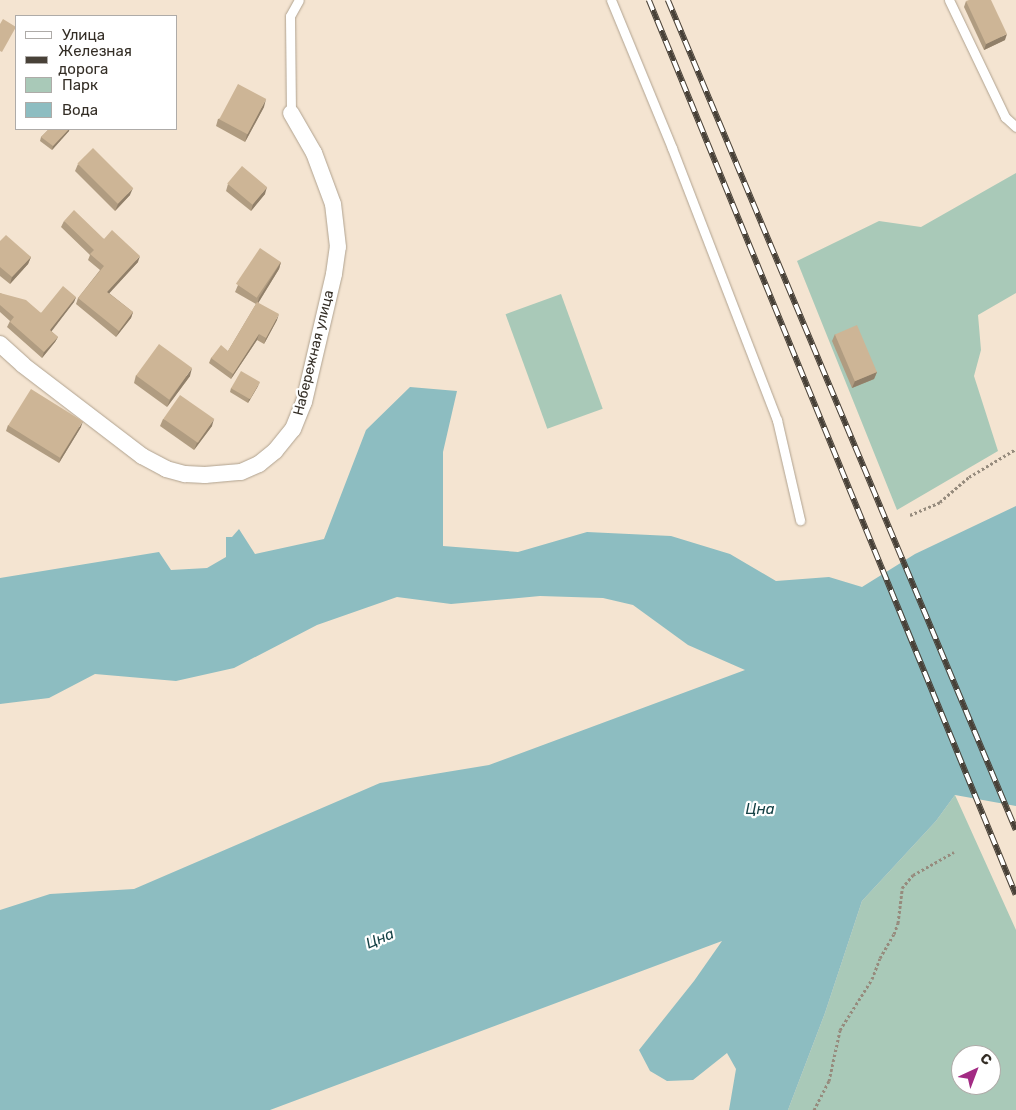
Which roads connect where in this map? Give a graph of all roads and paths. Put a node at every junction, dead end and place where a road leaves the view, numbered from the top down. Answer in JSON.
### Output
{"nodes":[{"id":1,"x":300,"y":0,"type":"edge"},
{"id":2,"x":611,"y":0,"type":"edge"},
{"id":3,"x":948,"y":0,"type":"edge"},
{"id":4,"x":291,"y":113,"type":"joint"},
{"id":5,"x":1016,"y":127,"type":"edge"},
{"id":6,"x":0,"y":344,"type":"edge"},
{"id":7,"x":1016,"y":449,"type":"edge"},
{"id":8,"x":910,"y":515,"type":"dead end"},
{"id":9,"x":800,"y":520,"type":"dead end"},
{"id":10,"x":954,"y":852,"type":"dead end"},
{"id":11,"x":814,"y":1110,"type":"edge"}],
"edges":[{"from":1,"to":4,"type":"lane"},
{"from":2,"to":9,"type":"lane"},
{"from":3,"to":5,"type":"lane"},
{"from":4,"to":6,"type":"street","name":"Набережная улица"},
{"from":7,"to":8,"type":"path"},
{"from":10,"to":11,"type":"path"}]}
